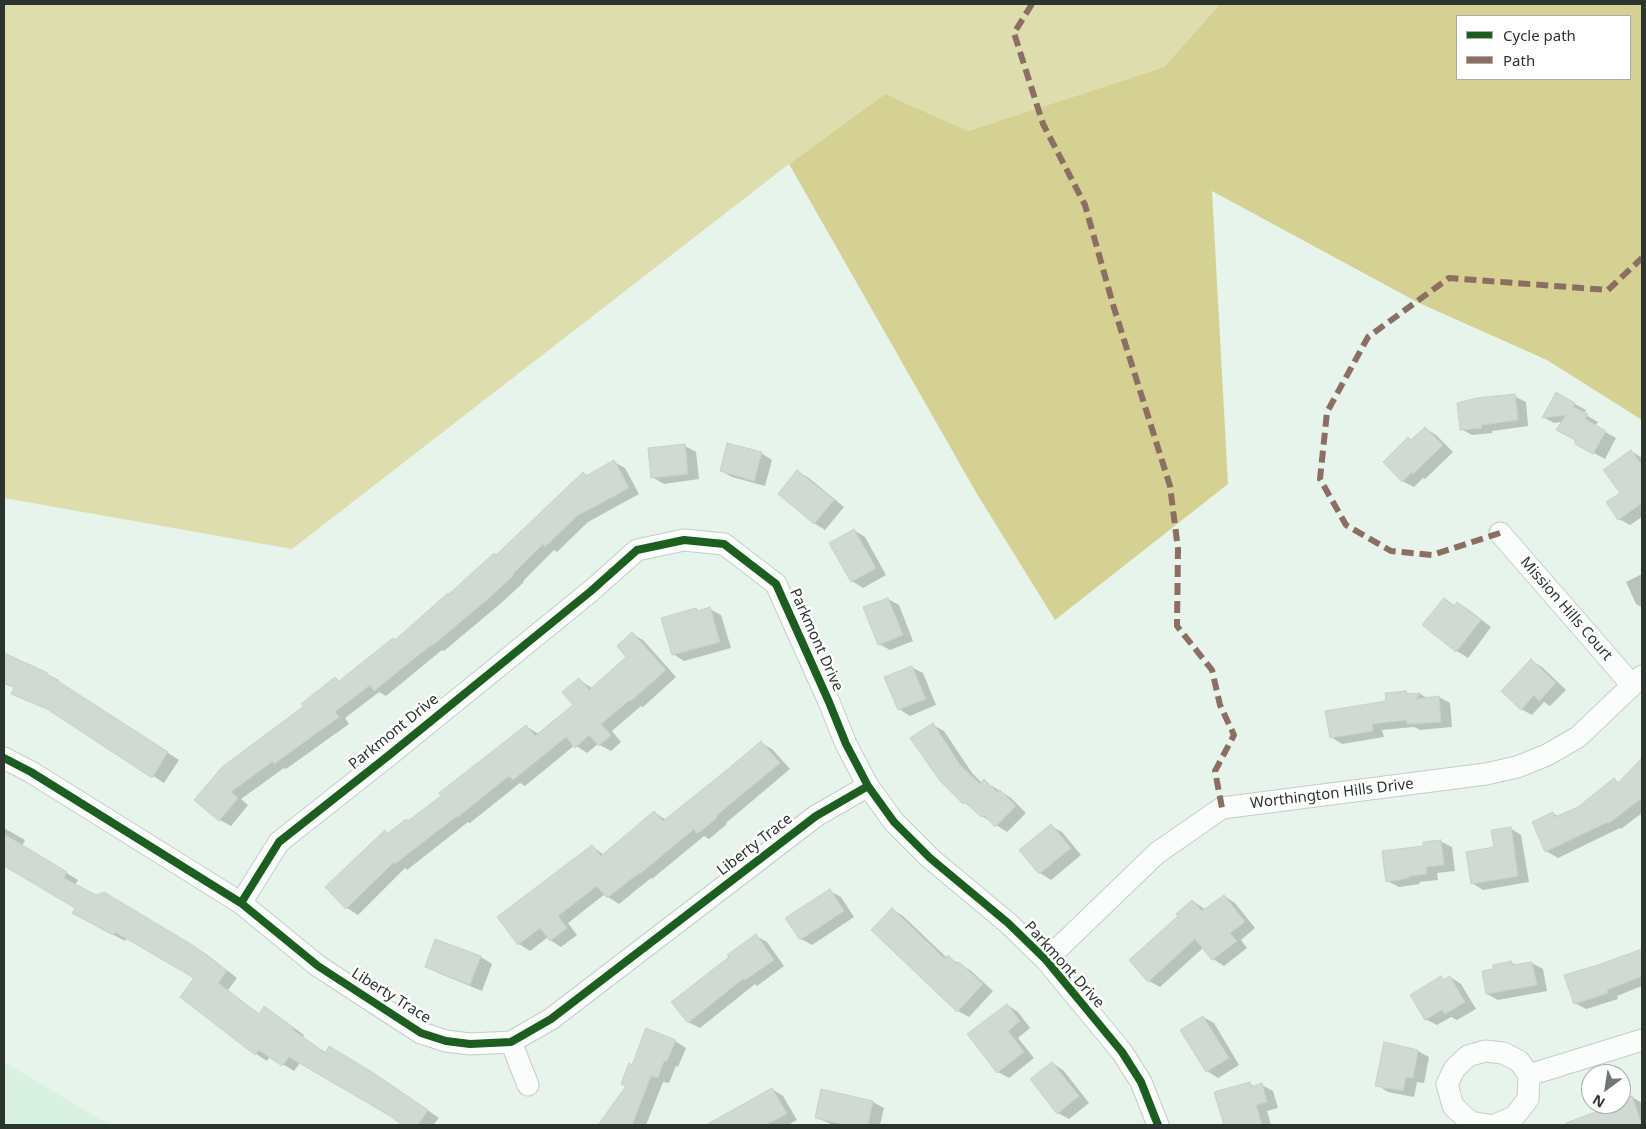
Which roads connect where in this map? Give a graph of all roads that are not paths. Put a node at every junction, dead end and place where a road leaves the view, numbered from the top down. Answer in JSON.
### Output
{"nodes":[{"id":1,"x":1500,"y":532,"type":"dead end"},
{"id":2,"x":1637,"y":681,"type":"edge"},
{"id":3,"x":4,"y":758,"type":"edge"},
{"id":4,"x":868,"y":786,"type":"junction"},
{"id":5,"x":240,"y":903,"type":"junction"},
{"id":6,"x":1046,"y":960,"type":"junction"},
{"id":7,"x":1642,"y":1040,"type":"edge"},
{"id":8,"x":511,"y":1042,"type":"junction"},
{"id":9,"x":1530,"y":1075,"type":"junction"},
{"id":10,"x":528,"y":1085,"type":"dead end"},
{"id":11,"x":1158,"y":1125,"type":"edge"},
{"id":12,"x":1488,"y":1125,"type":"edge"},
{"id":13,"x":1495,"y":1125,"type":"edge"}],
"edges":[{"from":1,"to":2,"type":"street","name":"Mission Hills Court"},
{"from":2,"to":6,"type":"street","name":"Worthington Hills Drive"},
{"from":3,"to":5,"type":"street","name":"Liberty Trace"},
{"from":4,"to":5,"type":"street","name":"Parkmont Drive"},
{"from":4,"to":6,"type":"street","name":"Parkmont Drive"},
{"from":4,"to":8,"type":"street","name":"Liberty Trace"},
{"from":5,"to":8,"type":"street","name":"Liberty Trace"},
{"from":6,"to":11,"type":"street","name":"Parkmont Drive"},
{"from":7,"to":9,"type":"street"},
{"from":8,"to":10,"type":"street"},
{"from":9,"to":12,"type":"street"},
{"from":9,"to":13,"type":"street"}]}
